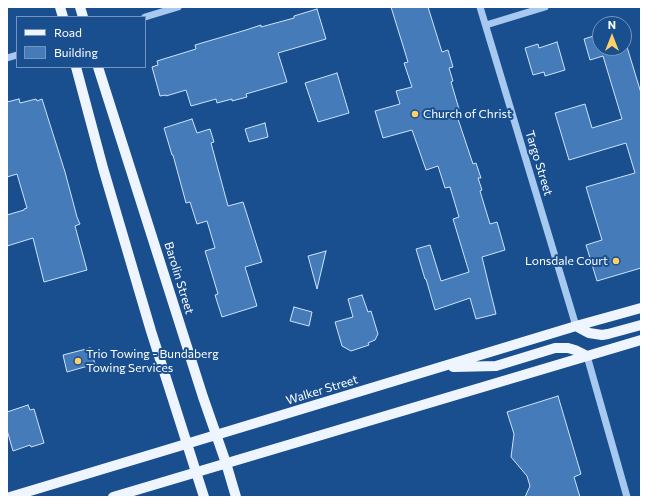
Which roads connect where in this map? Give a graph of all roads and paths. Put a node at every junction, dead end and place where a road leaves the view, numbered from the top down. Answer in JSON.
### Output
{"nodes":[{"id":1,"x":178,"y":7,"type":"edge"},
{"id":2,"x":480,"y":7,"type":"edge"},
{"id":3,"x":545,"y":7,"type":"edge"},
{"id":4,"x":146,"y":17,"type":"edge"},
{"id":5,"x":486,"y":25,"type":"junction"},
{"id":6,"x":76,"y":68,"type":"edge"},
{"id":7,"x":98,"y":68,"type":"edge"},
{"id":8,"x":641,"y":308,"type":"edge"},
{"id":9,"x":641,"y":325,"type":"edge"},
{"id":10,"x":576,"y":326,"type":"junction"},
{"id":11,"x":641,"y":340,"type":"edge"},
{"id":12,"x":587,"y":356,"type":"junction"},
{"id":13,"x":439,"y":368,"type":"junction"},
{"id":14,"x":216,"y":435,"type":"junction"},
{"id":15,"x":186,"y":444,"type":"junction"},
{"id":16,"x":226,"y":463,"type":"junction"},
{"id":17,"x":196,"y":472,"type":"junction"},
{"id":18,"x":10,"y":497,"type":"edge"},
{"id":19,"x":113,"y":497,"type":"edge"},
{"id":20,"x":204,"y":497,"type":"edge"},
{"id":21,"x":236,"y":497,"type":"edge"},
{"id":22,"x":626,"y":497,"type":"edge"}],
"edges":[{"from":1,"to":4,"type":"street"},
{"from":2,"to":5,"type":"street","name":"Targo Street"},
{"from":3,"to":5,"type":"street"},
{"from":5,"to":10,"type":"street","name":"Targo Street"},
{"from":6,"to":15,"type":"main road"},
{"from":7,"to":14,"type":"main road","name":"Barolin Street"},
{"from":8,"to":10,"type":"main road","name":"Walker Street"},
{"from":9,"to":10,"type":"main road"},
{"from":10,"to":13,"type":"main road","name":"Walker Street"},
{"from":11,"to":12,"type":"main road"},
{"from":12,"to":13,"type":"main road"},
{"from":12,"to":16,"type":"main road"},
{"from":12,"to":22,"type":"street"},
{"from":13,"to":14,"type":"main road","name":"Walker Street"},
{"from":14,"to":15,"type":"main road","name":"Walker Street"},
{"from":14,"to":16,"type":"main road","name":"Barolin Street"},
{"from":15,"to":17,"type":"main road"},
{"from":15,"to":18,"type":"main road","name":"Walker Street"},
{"from":16,"to":17,"type":"main road"},
{"from":16,"to":21,"type":"main road","name":"Barolin Street"},
{"from":17,"to":19,"type":"main road"},
{"from":17,"to":20,"type":"main road"}]}
